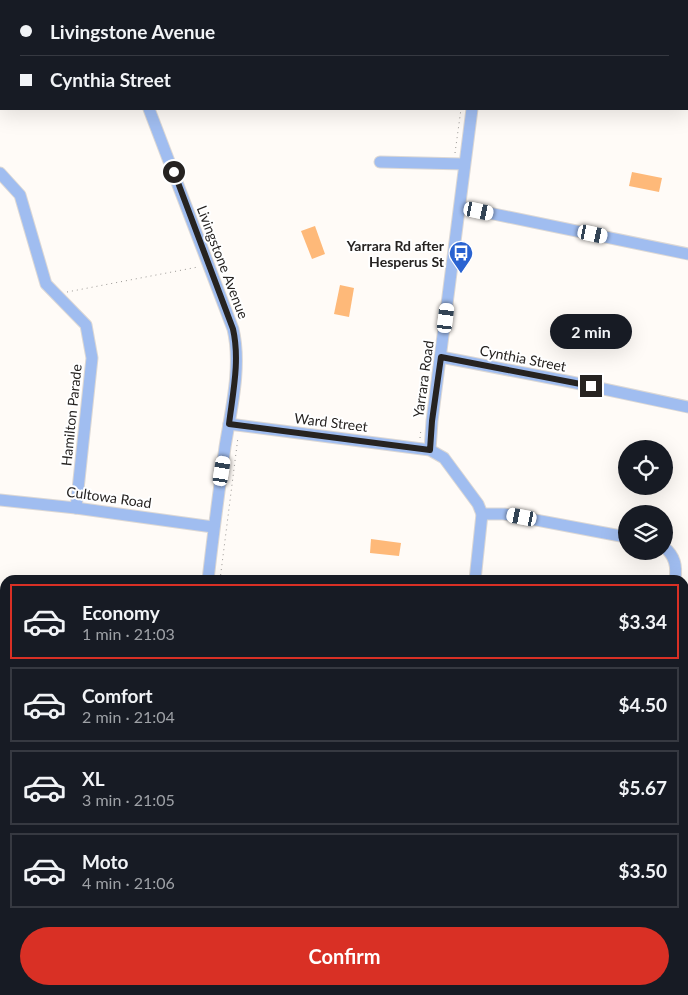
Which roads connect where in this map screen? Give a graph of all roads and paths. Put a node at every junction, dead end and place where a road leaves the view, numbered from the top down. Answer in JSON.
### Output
{"nodes":[{"id":1,"x":149,"y":110,"type":"edge"},
{"id":2,"x":461,"y":110,"type":"edge"},
{"id":3,"x":472,"y":110,"type":"edge"},
{"id":4,"x":455,"y":153,"type":"dead end"},
{"id":5,"x":380,"y":162,"type":"dead end"},
{"id":6,"x":464,"y":164,"type":"junction"},
{"id":7,"x":0,"y":172,"type":"edge"},
{"id":8,"x":460,"y":207,"type":"junction"},
{"id":9,"x":688,"y":254,"type":"edge"},
{"id":10,"x":209,"y":265,"type":"junction"},
{"id":11,"x":56,"y":294,"type":"junction"},
{"id":12,"x":441,"y":357,"type":"junction"},
{"id":13,"x":688,"y":407,"type":"edge"},
{"id":14,"x":229,"y":424,"type":"junction"},
{"id":15,"x":238,"y":434,"type":"dead end"},
{"id":16,"x":430,"y":450,"type":"junction"},
{"id":17,"x":0,"y":500,"type":"edge"},
{"id":18,"x":76,"y":508,"type":"junction"},
{"id":19,"x":482,"y":514,"type":"junction"},
{"id":20,"x":214,"y":527,"type":"junction"},
{"id":21,"x":618,"y":535,"type":"edge"},
{"id":22,"x":673,"y":556,"type":"edge"},
{"id":23,"x":209,"y":575,"type":"edge"},
{"id":24,"x":221,"y":575,"type":"edge"},
{"id":25,"x":476,"y":575,"type":"edge"},
{"id":26,"x":675,"y":575,"type":"edge"}],
"edges":[{"from":1,"to":10,"type":"street","name":"Livingstone Avenue"},
{"from":2,"to":4,"type":"path"},
{"from":3,"to":6,"type":"street","name":"Yarrara Road"},
{"from":5,"to":6,"type":"street"},
{"from":6,"to":8,"type":"street","name":"Yarrara Road"},
{"from":7,"to":11,"type":"street","name":"Hamilton Parade"},
{"from":8,"to":9,"type":"street"},
{"from":8,"to":12,"type":"street","name":"Yarrara Road"},
{"from":10,"to":11,"type":"path"},
{"from":10,"to":14,"type":"street","name":"Livingstone Avenue"},
{"from":11,"to":18,"type":"street","name":"Hamilton Parade"},
{"from":12,"to":13,"type":"street","name":"Cynthia Street"},
{"from":12,"to":16,"type":"street","name":"Yarrara Road"},
{"from":14,"to":16,"type":"street","name":"Ward Street"},
{"from":14,"to":20,"type":"street","name":"Livingstone Avenue"},
{"from":15,"to":24,"type":"path"},
{"from":16,"to":19,"type":"street"},
{"from":17,"to":18,"type":"street","name":"Cultowa Road"},
{"from":18,"to":20,"type":"street","name":"Cultowa Road"},
{"from":19,"to":21,"type":"street"},
{"from":19,"to":25,"type":"street"},
{"from":20,"to":23,"type":"street","name":"Livingstone Avenue"},
{"from":22,"to":26,"type":"street"}]}
